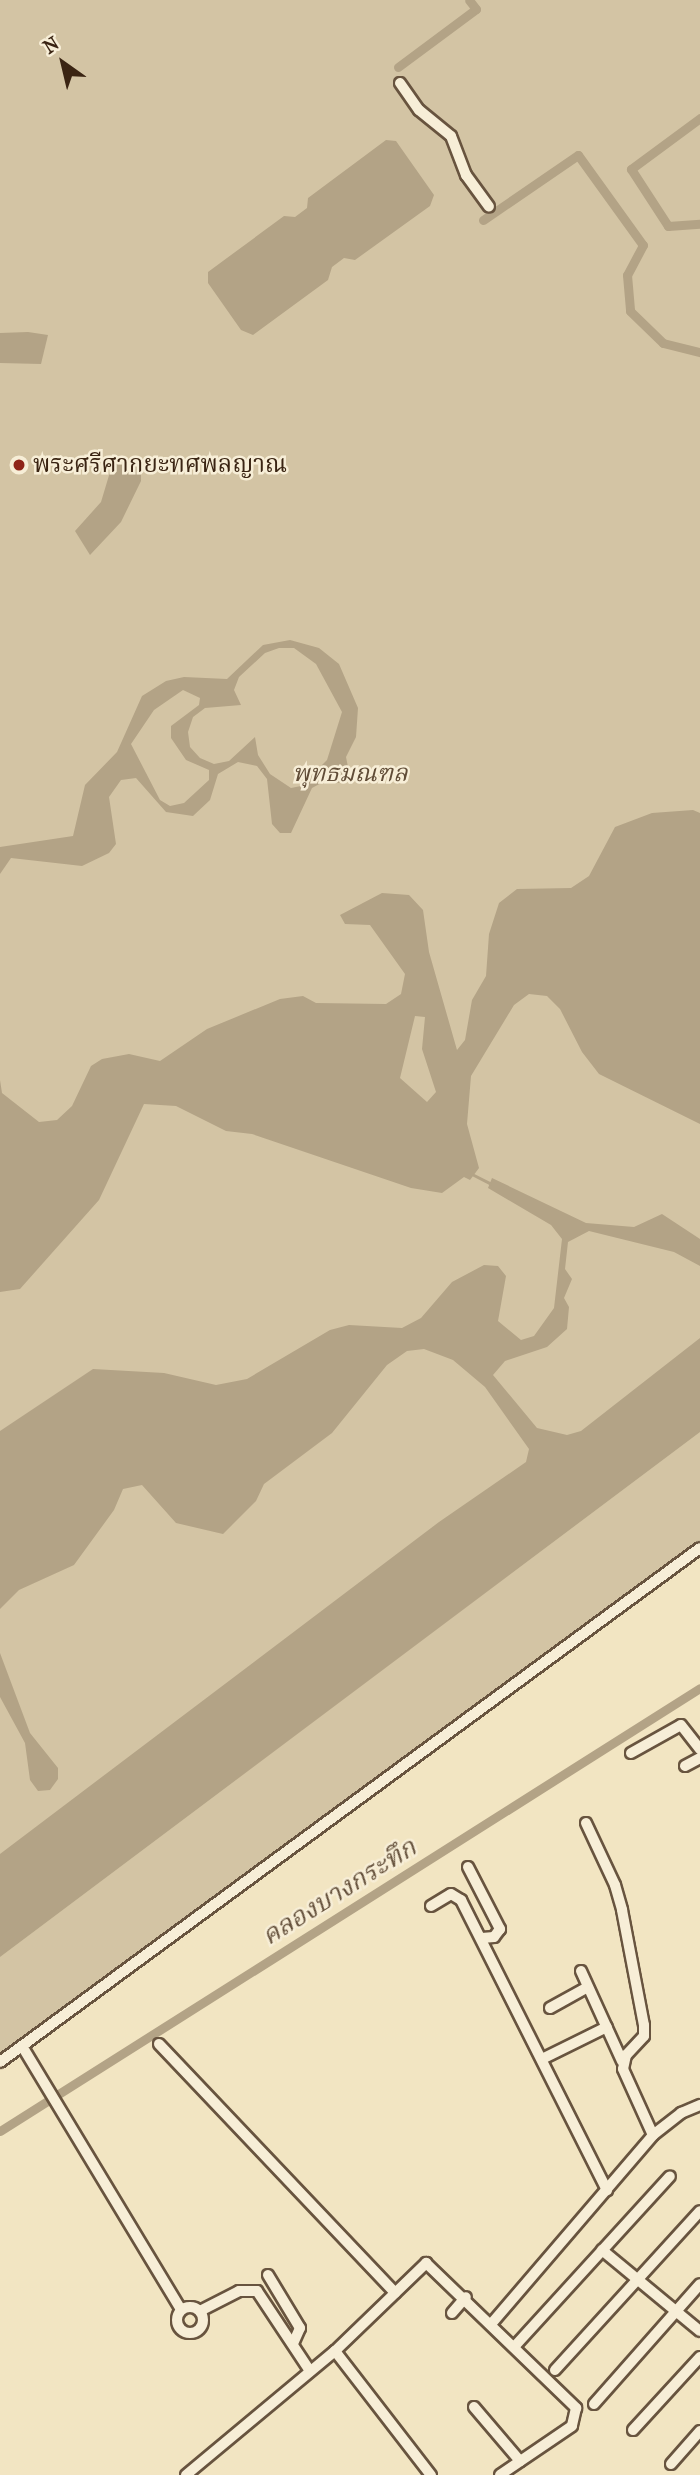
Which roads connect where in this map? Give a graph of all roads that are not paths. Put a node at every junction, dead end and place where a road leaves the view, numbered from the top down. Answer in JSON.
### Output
{"nodes":[{"id":1,"x":400,"y":83,"type":"dead end"},
{"id":2,"x":489,"y":207,"type":"dead end"},
{"id":3,"x":700,"y":1548,"type":"edge"},
{"id":4,"x":698,"y":1743,"type":"edge"},
{"id":5,"x":631,"y":1753,"type":"dead end"},
{"id":6,"x":700,"y":1758,"type":"edge"},
{"id":7,"x":685,"y":1766,"type":"dead end"},
{"id":8,"x":586,"y":1823,"type":"dead end"},
{"id":9,"x":468,"y":1867,"type":"dead end"},
{"id":10,"x":431,"y":1906,"type":"dead end"},
{"id":11,"x":482,"y":1938,"type":"junction"},
{"id":12,"x":581,"y":1971,"type":"dead end"},
{"id":13,"x":589,"y":1987,"type":"junction"},
{"id":14,"x":550,"y":2008,"type":"dead end"},
{"id":15,"x":607,"y":2027,"type":"junction"},
{"id":16,"x":159,"y":2044,"type":"dead end"},
{"id":17,"x":22,"y":2046,"type":"junction"},
{"id":18,"x":544,"y":2058,"type":"junction"},
{"id":19,"x":622,"y":2061,"type":"junction"},
{"id":20,"x":0,"y":2062,"type":"edge"},
{"id":21,"x":700,"y":2105,"type":"edge"},
{"id":22,"x":653,"y":2135,"type":"junction"},
{"id":23,"x":670,"y":2176,"type":"dead end"},
{"id":24,"x":607,"y":2190,"type":"junction"},
{"id":25,"x":700,"y":2211,"type":"edge"},
{"id":26,"x":602,"y":2250,"type":"junction"},
{"id":27,"x":268,"y":2275,"type":"dead end"},
{"id":28,"x":637,"y":2282,"type":"junction"},
{"id":29,"x":700,"y":2284,"type":"edge"},
{"id":30,"x":395,"y":2293,"type":"junction"},
{"id":31,"x":466,"y":2297,"type":"junction"},
{"id":32,"x":181,"y":2310,"type":"junction"},
{"id":33,"x":677,"y":2310,"type":"junction"},
{"id":34,"x":200,"y":2311,"type":"junction"},
{"id":35,"x":452,"y":2313,"type":"dead end"},
{"id":36,"x":492,"y":2323,"type":"junction"},
{"id":37,"x":700,"y":2331,"type":"edge"},
{"id":38,"x":293,"y":2344,"type":"junction"},
{"id":39,"x":514,"y":2347,"type":"junction"},
{"id":40,"x":335,"y":2351,"type":"junction"},
{"id":41,"x":700,"y":2357,"type":"edge"},
{"id":42,"x":555,"y":2370,"type":"dead end"},
{"id":43,"x":310,"y":2371,"type":"junction"},
{"id":44,"x":594,"y":2404,"type":"dead end"},
{"id":45,"x":474,"y":2407,"type":"dead end"},
{"id":46,"x":633,"y":2430,"type":"dead end"},
{"id":47,"x":700,"y":2431,"type":"edge"},
{"id":48,"x":520,"y":2461,"type":"junction"},
{"id":49,"x":671,"y":2464,"type":"dead end"},
{"id":50,"x":186,"y":2475,"type":"edge"},
{"id":51,"x":431,"y":2475,"type":"edge"},
{"id":52,"x":500,"y":2475,"type":"edge"}],
"edges":[{"from":1,"to":2,"type":"street"},
{"from":3,"to":17,"type":"street"},
{"from":4,"to":5,"type":"street"},
{"from":6,"to":7,"type":"street"},
{"from":8,"to":19,"type":"street"},
{"from":9,"to":11,"type":"street"},
{"from":10,"to":11,"type":"street"},
{"from":11,"to":18,"type":"street"},
{"from":12,"to":13,"type":"street"},
{"from":13,"to":14,"type":"street"},
{"from":13,"to":15,"type":"street"},
{"from":15,"to":18,"type":"street"},
{"from":15,"to":19,"type":"street"},
{"from":16,"to":30,"type":"street"},
{"from":17,"to":20,"type":"street"},
{"from":17,"to":32,"type":"street"},
{"from":18,"to":24,"type":"street"},
{"from":19,"to":22,"type":"street"},
{"from":21,"to":22,"type":"street"},
{"from":22,"to":24,"type":"street"},
{"from":23,"to":26,"type":"street"},
{"from":24,"to":36,"type":"street"},
{"from":25,"to":28,"type":"street"},
{"from":26,"to":28,"type":"street"},
{"from":26,"to":39,"type":"street"},
{"from":27,"to":38,"type":"street"},
{"from":28,"to":33,"type":"street"},
{"from":28,"to":42,"type":"street"},
{"from":29,"to":33,"type":"street"},
{"from":30,"to":31,"type":"street"},
{"from":30,"to":40,"type":"street"},
{"from":31,"to":35,"type":"street"},
{"from":31,"to":36,"type":"street"},
{"from":32,"to":34,"type":"street"},
{"from":32,"to":34,"type":"street"},
{"from":33,"to":37,"type":"street"},
{"from":33,"to":44,"type":"street"},
{"from":34,"to":38,"type":"street"},
{"from":36,"to":39,"type":"street"},
{"from":38,"to":43,"type":"street"},
{"from":39,"to":48,"type":"street"},
{"from":40,"to":43,"type":"street"},
{"from":40,"to":51,"type":"street"},
{"from":41,"to":46,"type":"street"},
{"from":43,"to":50,"type":"street"},
{"from":45,"to":48,"type":"street"},
{"from":47,"to":49,"type":"street"},
{"from":48,"to":52,"type":"street"}]}
